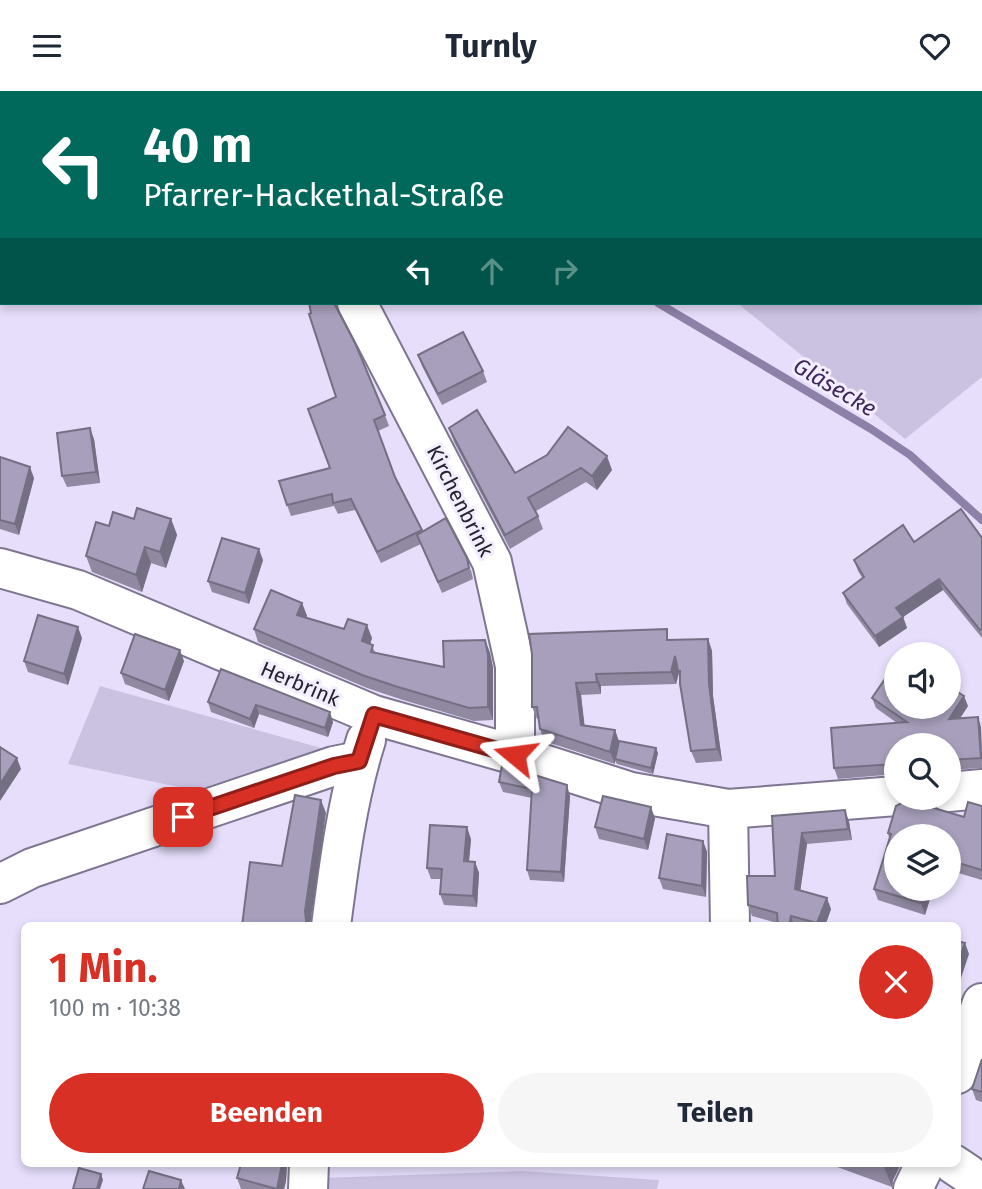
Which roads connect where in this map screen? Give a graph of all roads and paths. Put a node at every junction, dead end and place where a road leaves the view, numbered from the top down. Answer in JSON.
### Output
{"nodes":[{"id":1,"x":358,"y":305,"type":"edge"},
{"id":2,"x":0,"y":568,"type":"edge"},
{"id":3,"x":374,"y":715,"type":"junction"},
{"id":4,"x":515,"y":755,"type":"junction"},
{"id":5,"x":359,"y":761,"type":"junction"},
{"id":6,"x":982,"y":789,"type":"edge"},
{"id":7,"x":961,"y":791,"type":"edge"},
{"id":8,"x":884,"y":797,"type":"edge"},
{"id":9,"x":727,"y":809,"type":"junction"},
{"id":10,"x":0,"y":884,"type":"edge"},
{"id":11,"x":332,"y":922,"type":"edge"},
{"id":12,"x":730,"y":922,"type":"edge"},
{"id":13,"x":982,"y":1003,"type":"edge"},
{"id":14,"x":961,"y":1063,"type":"edge"},
{"id":15,"x":309,"y":1167,"type":"edge"},
{"id":16,"x":924,"y":1167,"type":"edge"},
{"id":17,"x":958,"y":1167,"type":"edge"},
{"id":18,"x":308,"y":1189,"type":"edge"},
{"id":19,"x":913,"y":1189,"type":"edge"},
{"id":20,"x":981,"y":1189,"type":"edge"}],
"edges":[{"from":1,"to":4,"type":"street","name":"Kirchenbrink"},
{"from":2,"to":3,"type":"street","name":"Herbrink"},
{"from":3,"to":4,"type":"street","name":"Herbrink"},
{"from":3,"to":5,"type":"street"},
{"from":4,"to":9,"type":"street","name":"Herbrink"},
{"from":5,"to":10,"type":"street"},
{"from":5,"to":11,"type":"street"},
{"from":6,"to":7,"type":"street"},
{"from":8,"to":9,"type":"street","name":"Herbrink"},
{"from":9,"to":12,"type":"street"},
{"from":13,"to":14,"type":"street"},
{"from":15,"to":18,"type":"street"},
{"from":16,"to":19,"type":"street"},
{"from":17,"to":20,"type":"street"}]}
